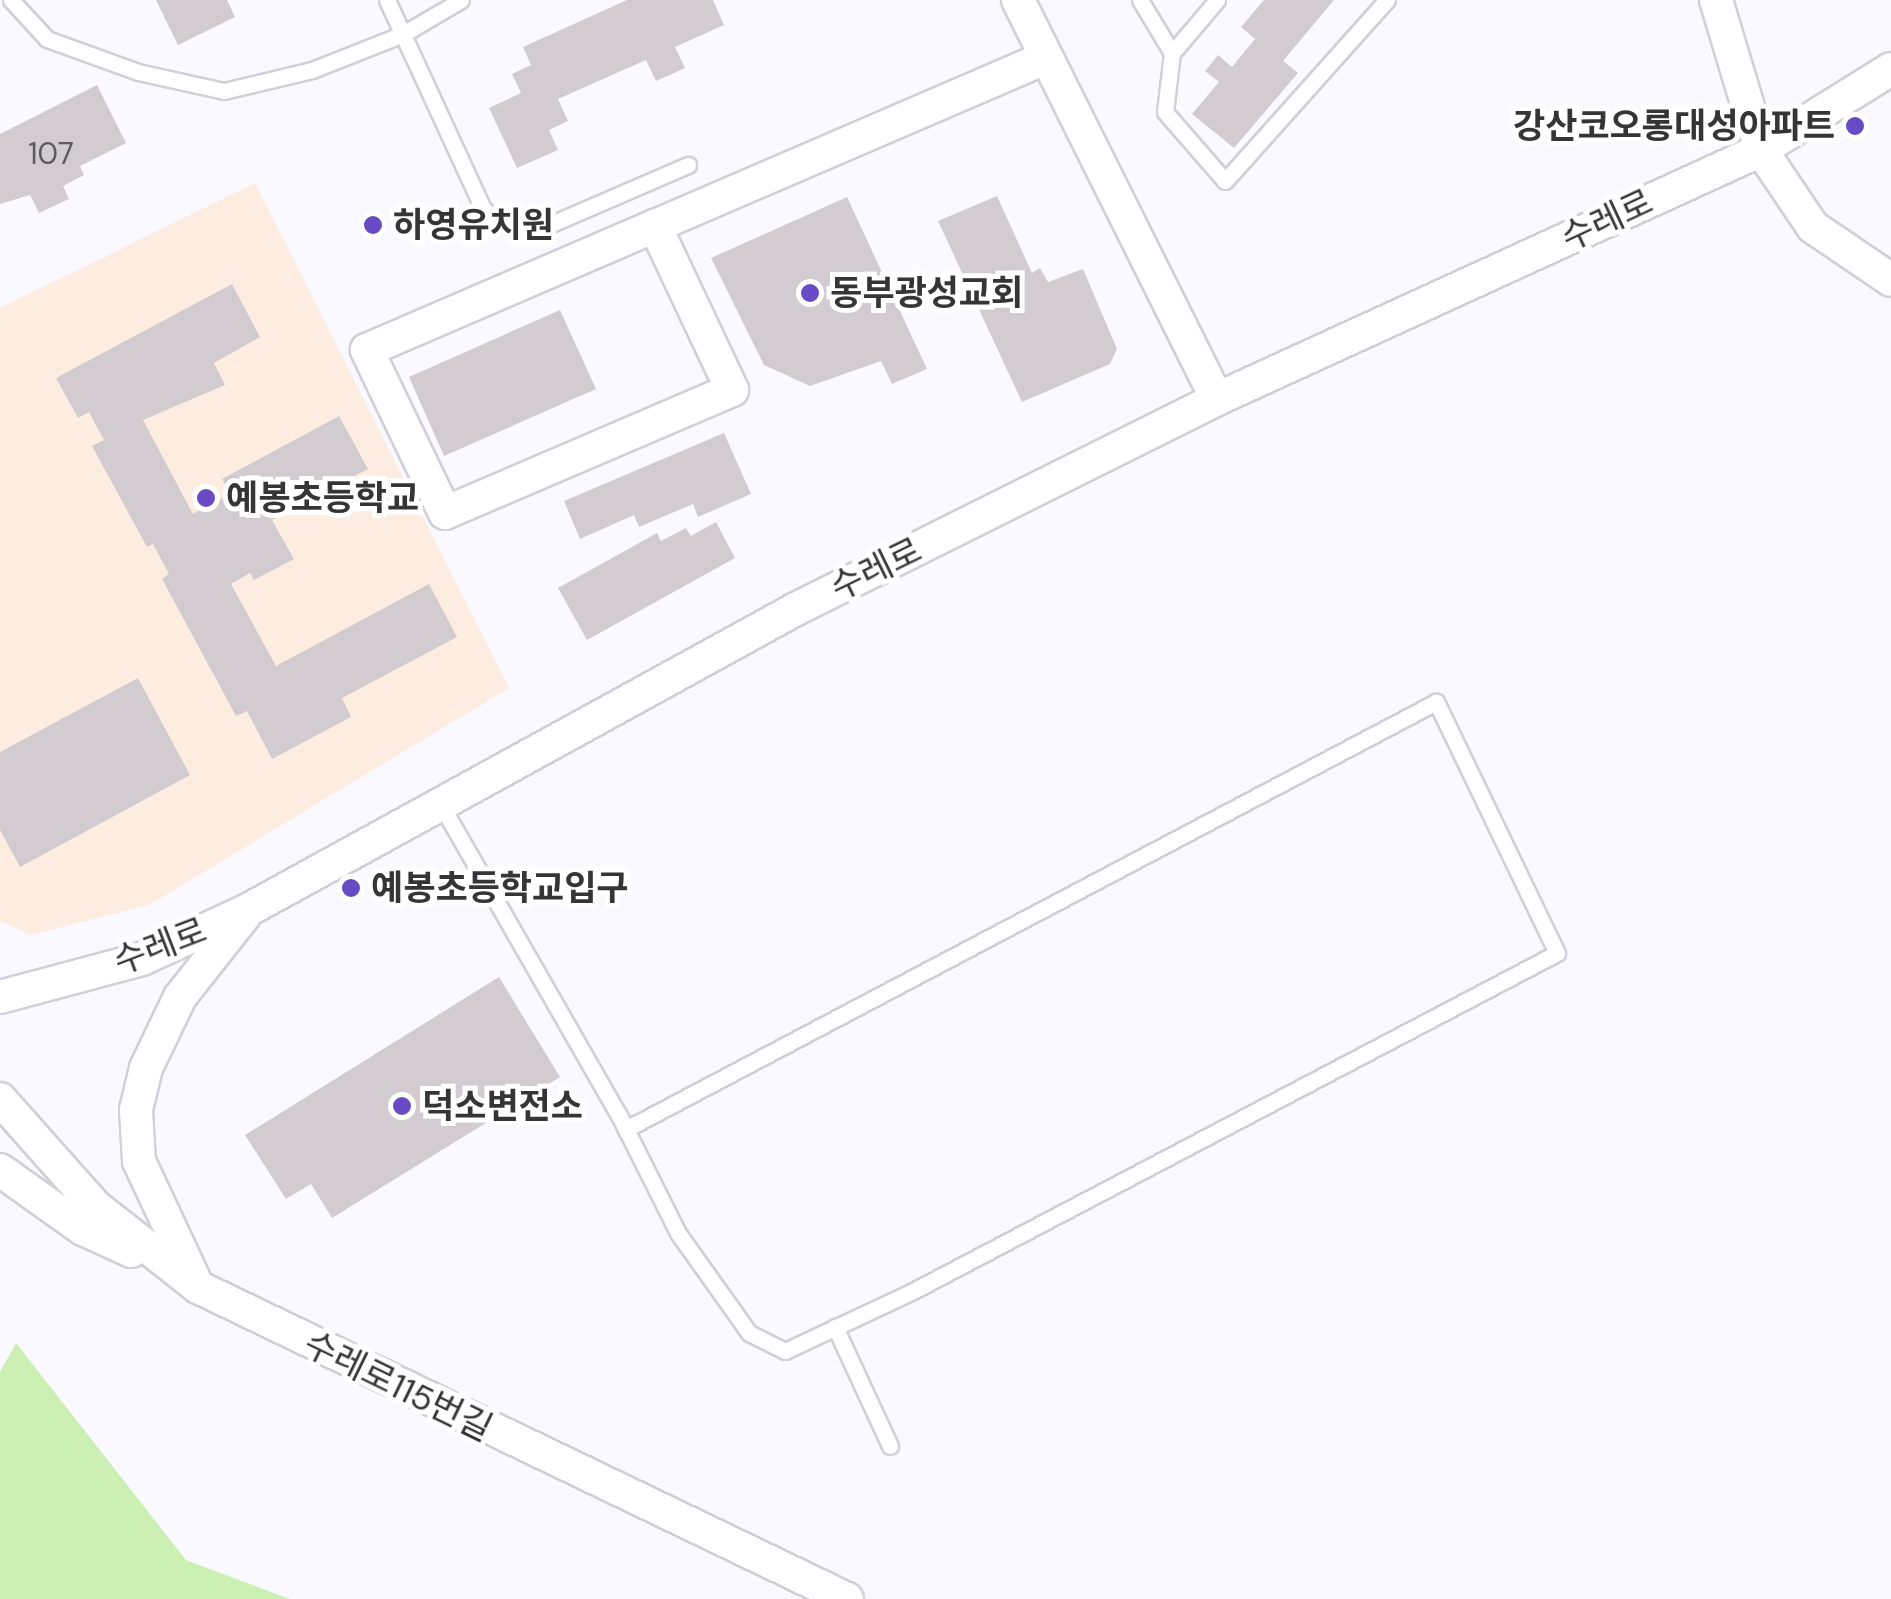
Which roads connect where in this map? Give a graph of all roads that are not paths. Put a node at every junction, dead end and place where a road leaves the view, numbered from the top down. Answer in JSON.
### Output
{"nodes":[{"id":1,"x":10,"y":0,"type":"edge"},
{"id":2,"x":387,"y":0,"type":"edge"},
{"id":3,"x":461,"y":0,"type":"edge"},
{"id":4,"x":1018,"y":0,"type":"edge"},
{"id":5,"x":1140,"y":0,"type":"edge"},
{"id":6,"x":1218,"y":0,"type":"edge"},
{"id":7,"x":1387,"y":0,"type":"edge"},
{"id":8,"x":1716,"y":0,"type":"edge"},
{"id":9,"x":403,"y":34,"type":"junction"},
{"id":10,"x":1172,"y":52,"type":"junction"},
{"id":11,"x":1043,"y":59,"type":"junction"},
{"id":12,"x":1891,"y":69,"type":"edge"},
{"id":13,"x":1760,"y":150,"type":"junction"},
{"id":14,"x":688,"y":165,"type":"dead end"},
{"id":15,"x":655,"y":226,"type":"junction"},
{"id":16,"x":1891,"y":280,"type":"edge"},
{"id":17,"x":1217,"y":399,"type":"junction"},
{"id":18,"x":440,"y":803,"type":"junction"},
{"id":19,"x":248,"y":910,"type":"junction"},
{"id":20,"x":0,"y":998,"type":"edge"},
{"id":21,"x":0,"y":1099,"type":"edge"},
{"id":22,"x":626,"y":1129,"type":"junction"},
{"id":23,"x":0,"y":1170,"type":"edge"},
{"id":24,"x":193,"y":1282,"type":"junction"},
{"id":25,"x":835,"y":1327,"type":"junction"},
{"id":26,"x":890,"y":1446,"type":"dead end"},
{"id":27,"x":847,"y":1599,"type":"edge"}],
"edges":[{"from":1,"to":9,"type":"lane"},
{"from":2,"to":9,"type":"lane"},
{"from":3,"to":9,"type":"lane"},
{"from":4,"to":11,"type":"street"},
{"from":5,"to":10,"type":"lane"},
{"from":6,"to":10,"type":"lane"},
{"from":7,"to":10,"type":"lane"},
{"from":8,"to":13,"type":"street"},
{"from":9,"to":14,"type":"lane"},
{"from":11,"to":15,"type":"street"},
{"from":11,"to":17,"type":"street"},
{"from":12,"to":13,"type":"street","name":"수레로"},
{"from":13,"to":16,"type":"street"},
{"from":13,"to":17,"type":"street","name":"수레로"},
{"from":15,"to":15,"type":"street"},
{"from":17,"to":18,"type":"street","name":"수레로"},
{"from":18,"to":19,"type":"street","name":"수레로"},
{"from":18,"to":22,"type":"lane"},
{"from":19,"to":20,"type":"street","name":"수레로"},
{"from":19,"to":24,"type":"street"},
{"from":21,"to":24,"type":"street","name":"수레로115번길"},
{"from":22,"to":25,"type":"lane"},
{"from":22,"to":25,"type":"lane"},
{"from":23,"to":24,"type":"street"},
{"from":24,"to":27,"type":"street","name":"수레로115번길"},
{"from":25,"to":26,"type":"lane"}]}
